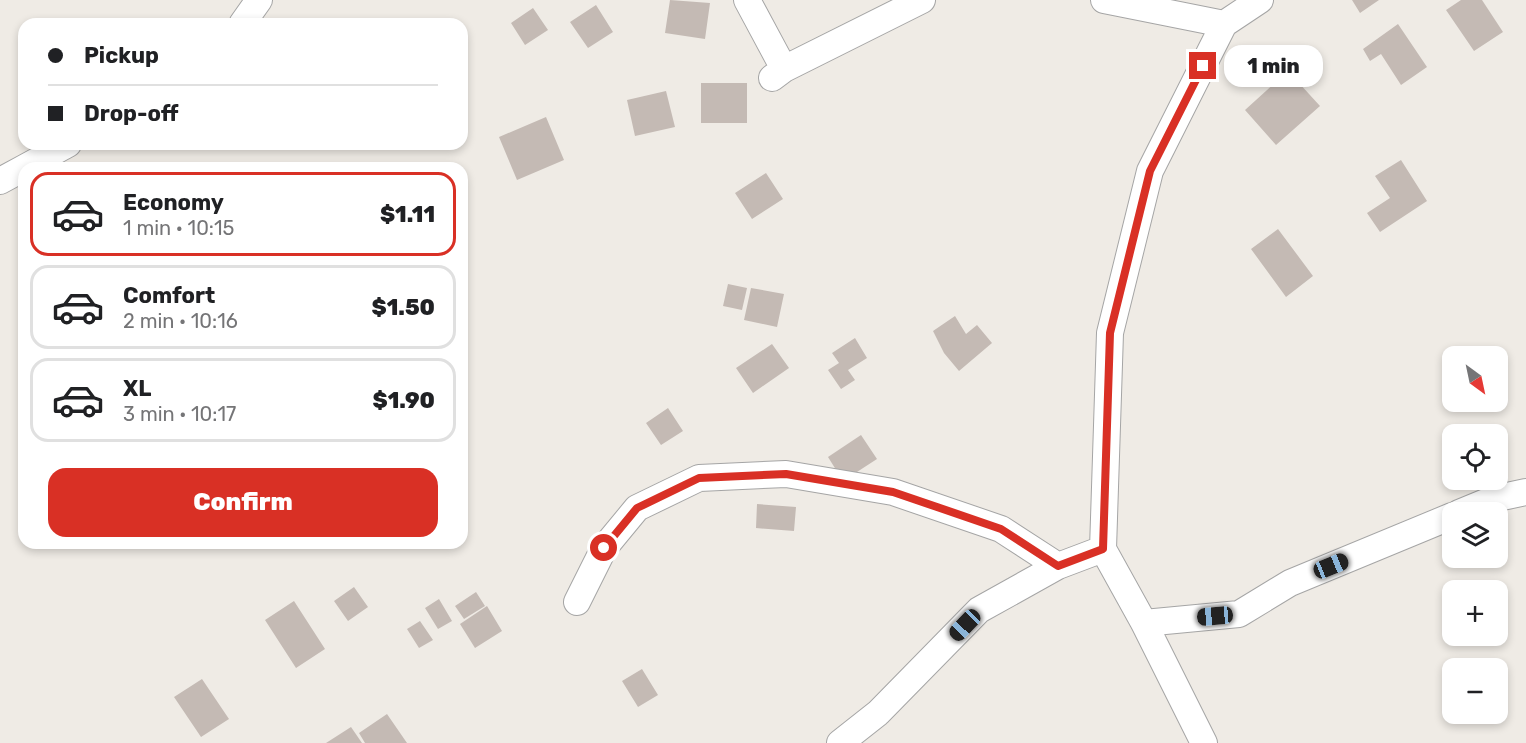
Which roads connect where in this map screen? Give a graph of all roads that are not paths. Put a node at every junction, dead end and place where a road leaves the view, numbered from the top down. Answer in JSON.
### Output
{"nodes":[{"id":1,"x":259,"y":0,"type":"edge"},
{"id":2,"x":747,"y":0,"type":"edge"},
{"id":3,"x":922,"y":0,"type":"edge"},
{"id":4,"x":1104,"y":0,"type":"edge"},
{"id":5,"x":1260,"y":0,"type":"edge"},
{"id":6,"x":246,"y":18,"type":"edge"},
{"id":7,"x":1224,"y":24,"type":"junction"},
{"id":8,"x":57,"y":150,"type":"edge"},
{"id":9,"x":35,"y":162,"type":"edge"},
{"id":10,"x":18,"y":171,"type":"edge"},
{"id":11,"x":0,"y":181,"type":"edge"},
{"id":12,"x":1526,"y":492,"type":"edge"},
{"id":13,"x":1486,"y":502,"type":"edge"},
{"id":14,"x":1442,"y":520,"type":"edge"},
{"id":15,"x":1103,"y":549,"type":"junction"},
{"id":16,"x":1058,"y":566,"type":"junction"},
{"id":17,"x":577,"y":602,"type":"dead end"},
{"id":18,"x":1144,"y":623,"type":"junction"},
{"id":19,"x":840,"y":743,"type":"edge"},
{"id":20,"x":1204,"y":743,"type":"edge"}],
"edges":[{"from":1,"to":6,"type":"street"},
{"from":2,"to":3,"type":"street"},
{"from":4,"to":7,"type":"street"},
{"from":5,"to":7,"type":"street"},
{"from":7,"to":15,"type":"street"},
{"from":8,"to":9,"type":"street"},
{"from":10,"to":11,"type":"street"},
{"from":12,"to":13,"type":"street"},
{"from":14,"to":18,"type":"street"},
{"from":15,"to":16,"type":"street"},
{"from":15,"to":18,"type":"street"},
{"from":16,"to":17,"type":"street"},
{"from":16,"to":19,"type":"street"},
{"from":18,"to":20,"type":"street"}]}
